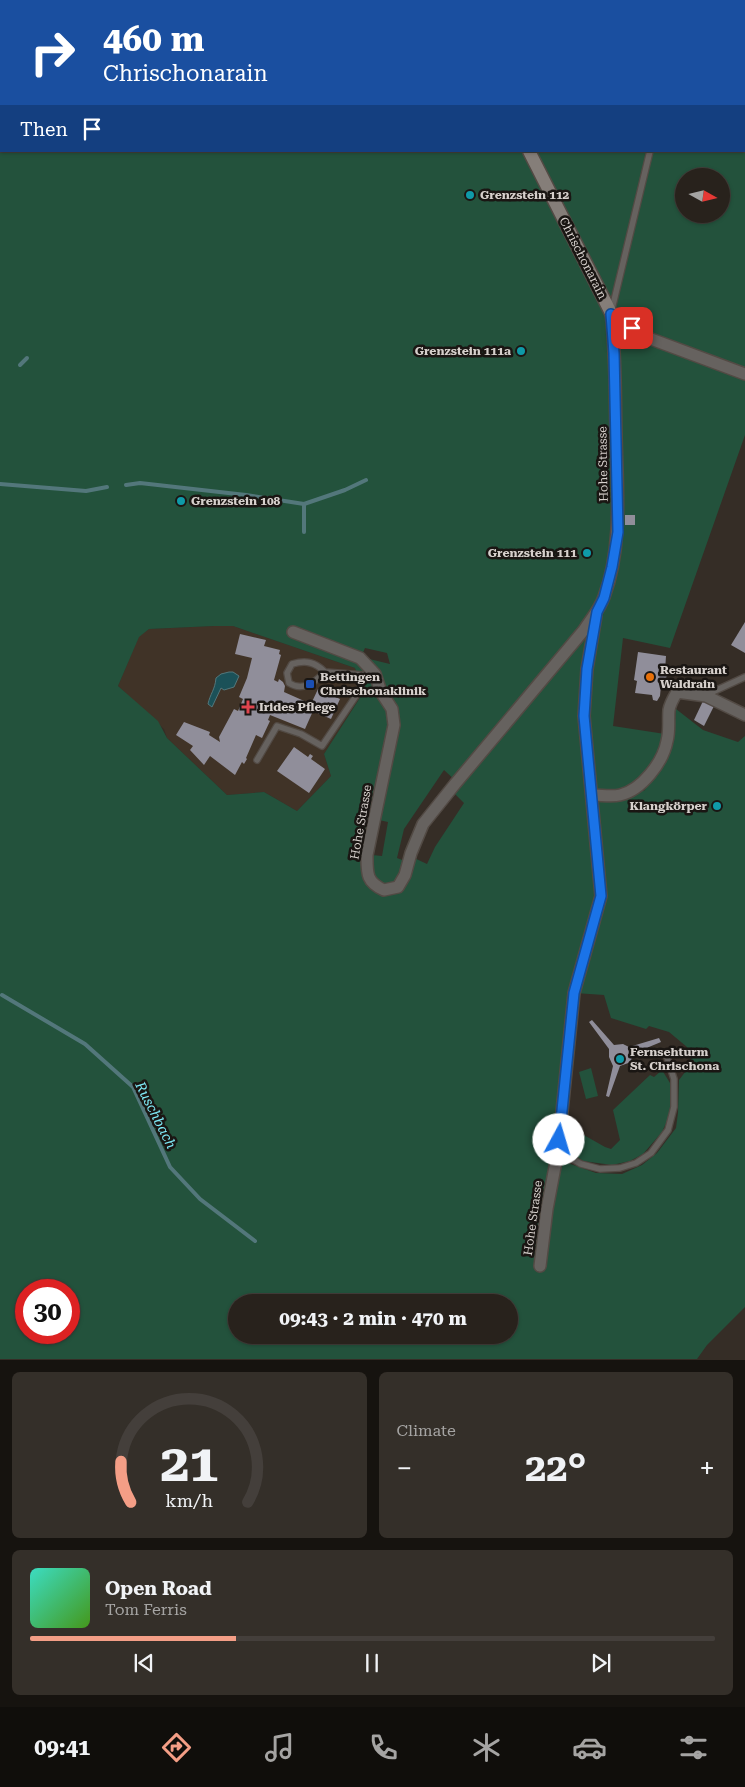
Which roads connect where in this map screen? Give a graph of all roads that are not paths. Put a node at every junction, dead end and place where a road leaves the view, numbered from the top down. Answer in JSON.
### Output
{"nodes":[{"id":1,"x":530,"y":152,"type":"edge"},
{"id":2,"x":650,"y":152,"type":"edge"},
{"id":3,"x":611,"y":314,"type":"junction"},
{"id":4,"x":745,"y":374,"type":"edge"},
{"id":5,"x":597,"y":612,"type":"junction"},
{"id":6,"x":293,"y":632,"type":"dead end"},
{"id":7,"x":325,"y":672,"type":"junction"},
{"id":8,"x":369,"y":675,"type":"junction"},
{"id":9,"x":745,"y":677,"type":"edge"},
{"id":10,"x":706,"y":696,"type":"junction"},
{"id":11,"x":745,"y":715,"type":"edge"},
{"id":12,"x":257,"y":760,"type":"dead end"},
{"id":13,"x":593,"y":795,"type":"junction"},
{"id":14,"x":667,"y":1057,"type":"dead end"},
{"id":15,"x":558,"y":1151,"type":"junction"},
{"id":16,"x":540,"y":1266,"type":"dead end"}],
"edges":[{"from":1,"to":3,"type":"street","name":"Chrischonarain"},
{"from":2,"to":3,"type":"lane"},
{"from":3,"to":4,"type":"street","name":"Chrischonarain"},
{"from":3,"to":5,"type":"street","name":"Hohe Strasse"},
{"from":5,"to":8,"type":"street","name":"Hohe Strasse"},
{"from":5,"to":13,"type":"street","name":"Hohe Strasse"},
{"from":6,"to":8,"type":"street","name":"Hohe Strasse"},
{"from":7,"to":7,"type":"lane"},
{"from":7,"to":8,"type":"lane"},
{"from":8,"to":12,"type":"lane"},
{"from":9,"to":10,"type":"lane"},
{"from":10,"to":11,"type":"street"},
{"from":10,"to":13,"type":"street"},
{"from":13,"to":15,"type":"street","name":"Hohe Strasse"},
{"from":14,"to":15,"type":"lane"},
{"from":15,"to":16,"type":"street","name":"Hohe Strasse"}]}
